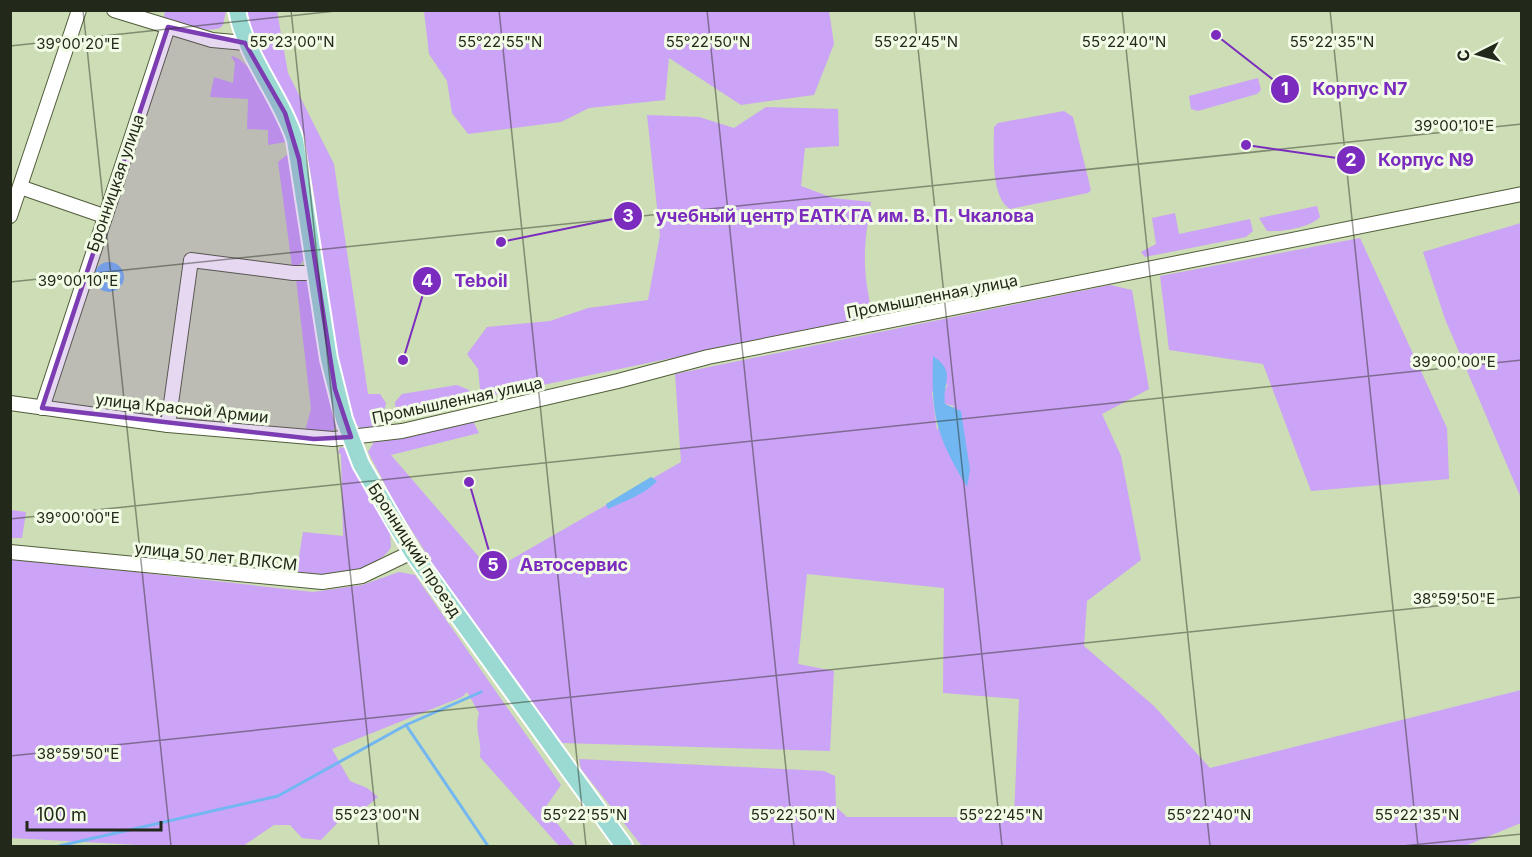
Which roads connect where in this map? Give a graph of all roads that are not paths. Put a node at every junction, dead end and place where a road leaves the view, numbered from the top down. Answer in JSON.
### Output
{"nodes":[{"id":1,"x":78,"y":10,"type":"edge"},
{"id":2,"x":114,"y":10,"type":"edge"},
{"id":3,"x":237,"y":10,"type":"edge"},
{"id":4,"x":168,"y":27,"type":"junction"},
{"id":5,"x":245,"y":43,"type":"junction"},
{"id":6,"x":20,"y":187,"type":"junction"},
{"id":7,"x":1521,"y":194,"type":"edge"},
{"id":8,"x":10,"y":216,"type":"edge"},
{"id":9,"x":104,"y":216,"type":"junction"},
{"id":10,"x":316,"y":273,"type":"junction"},
{"id":11,"x":10,"y":403,"type":"edge"},
{"id":12,"x":42,"y":408,"type":"junction"},
{"id":13,"x":168,"y":425,"type":"junction"},
{"id":14,"x":351,"y":437,"type":"junction"},
{"id":15,"x":10,"y":552,"type":"edge"},
{"id":16,"x":412,"y":552,"type":"junction"},
{"id":17,"x":624,"y":846,"type":"edge"}],
"edges":[{"from":1,"to":6,"type":"street"},
{"from":2,"to":4,"type":"street"},
{"from":3,"to":5,"type":"main road"},
{"from":4,"to":5,"type":"street"},
{"from":4,"to":9,"type":"street","name":"Бронницкая улица"},
{"from":5,"to":10,"type":"main road","name":"Бронницкий проезд"},
{"from":6,"to":8,"type":"street"},
{"from":6,"to":9,"type":"street"},
{"from":7,"to":14,"type":"street","name":"Промышленная улица"},
{"from":9,"to":12,"type":"street","name":"Бронницкая улица"},
{"from":10,"to":13,"type":"street"},
{"from":10,"to":14,"type":"main road","name":"Бронницкий проезд"},
{"from":11,"to":12,"type":"street","name":"улица Красной Армии"},
{"from":12,"to":13,"type":"street","name":"улица Красной Армии"},
{"from":13,"to":14,"type":"street","name":"улица Красной Армии"},
{"from":14,"to":16,"type":"main road","name":"Бронницкий проезд"},
{"from":15,"to":16,"type":"street","name":"улица 50 лет ВЛКСМ"},
{"from":16,"to":17,"type":"main road","name":"Бронницкий проезд"}]}
